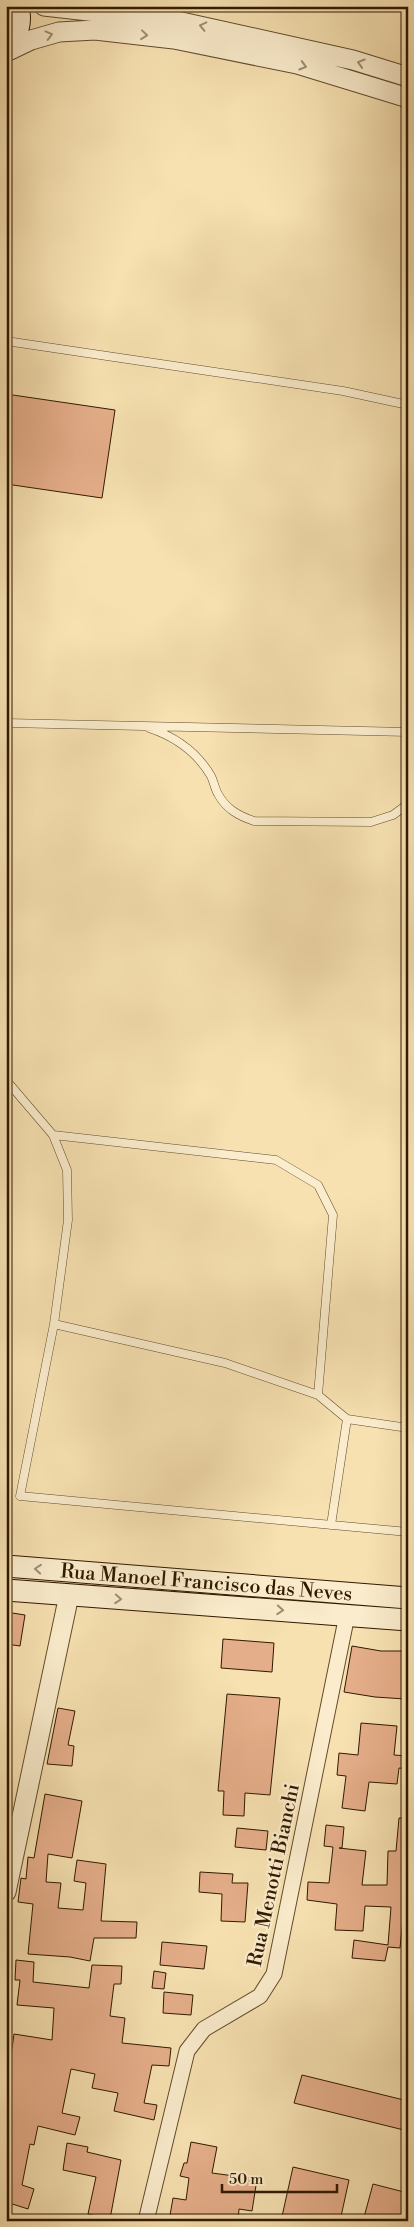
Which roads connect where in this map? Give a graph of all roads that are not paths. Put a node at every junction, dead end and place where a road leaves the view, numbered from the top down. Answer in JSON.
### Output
{"nodes":[{"id":1,"x":18,"y":6,"type":"edge"},
{"id":2,"x":44,"y":6,"type":"edge"},
{"id":3,"x":6,"y":51,"type":"edge"},
{"id":4,"x":408,"y":77,"type":"edge"},
{"id":5,"x":408,"y":98,"type":"edge"},
{"id":6,"x":6,"y":341,"type":"edge"},
{"id":7,"x":408,"y":405,"type":"edge"},
{"id":8,"x":7,"y":723,"type":"edge"},
{"id":9,"x":140,"y":725,"type":"junction"},
{"id":10,"x":408,"y":732,"type":"edge"},
{"id":11,"x":6,"y":764,"type":"edge"},
{"id":12,"x":408,"y":804,"type":"edge"},
{"id":13,"x":6,"y":1080,"type":"edge"},
{"id":14,"x":53,"y":1135,"type":"junction"},
{"id":15,"x":54,"y":1324,"type":"junction"},
{"id":16,"x":318,"y":1395,"type":"junction"},
{"id":17,"x":347,"y":1420,"type":"junction"},
{"id":18,"x":408,"y":1428,"type":"edge"},
{"id":19,"x":331,"y":1525,"type":"junction"},
{"id":20,"x":408,"y":1532,"type":"edge"},
{"id":21,"x":6,"y":1566,"type":"edge"},
{"id":22,"x":6,"y":1590,"type":"edge"},
{"id":23,"x":69,"y":1595,"type":"junction"},
{"id":24,"x":408,"y":1598,"type":"edge"},
{"id":25,"x":347,"y":1615,"type":"junction"},
{"id":26,"x":408,"y":1620,"type":"edge"},
{"id":27,"x":6,"y":1892,"type":"edge"},
{"id":28,"x":146,"y":2221,"type":"edge"}],
"edges":[{"from":1,"to":3,"type":"main road"},
{"from":4,"to":2,"type":"street","one_way":true},
{"from":3,"to":5,"type":"street","one_way":true},
{"from":6,"to":7,"type":"lane"},
{"from":8,"to":9,"type":"lane"},
{"from":8,"to":11,"type":"lane"},
{"from":9,"to":10,"type":"lane"},
{"from":9,"to":12,"type":"lane"},
{"from":13,"to":14,"type":"lane"},
{"from":14,"to":15,"type":"lane"},
{"from":14,"to":16,"type":"lane"},
{"from":15,"to":16,"type":"lane"},
{"from":15,"to":19,"type":"lane"},
{"from":16,"to":17,"type":"lane"},
{"from":17,"to":18,"type":"lane"},
{"from":17,"to":19,"type":"lane"},
{"from":19,"to":20,"type":"lane"},
{"from":24,"to":21,"type":"main road","name":"Rua Manoel Francisco das Neves","one_way":true},
{"from":22,"to":23,"type":"main road","name":"Rua Manoel Francisco das Neves"},
{"from":23,"to":25,"type":"main road","name":"Rua Manoel Francisco das Neves","one_way":true},
{"from":23,"to":27,"type":"street"},
{"from":25,"to":26,"type":"main road","name":"Rua Manoel Francisco das Neves"},
{"from":25,"to":28,"type":"street","name":"Rua Menotti Bianchi"}]}
